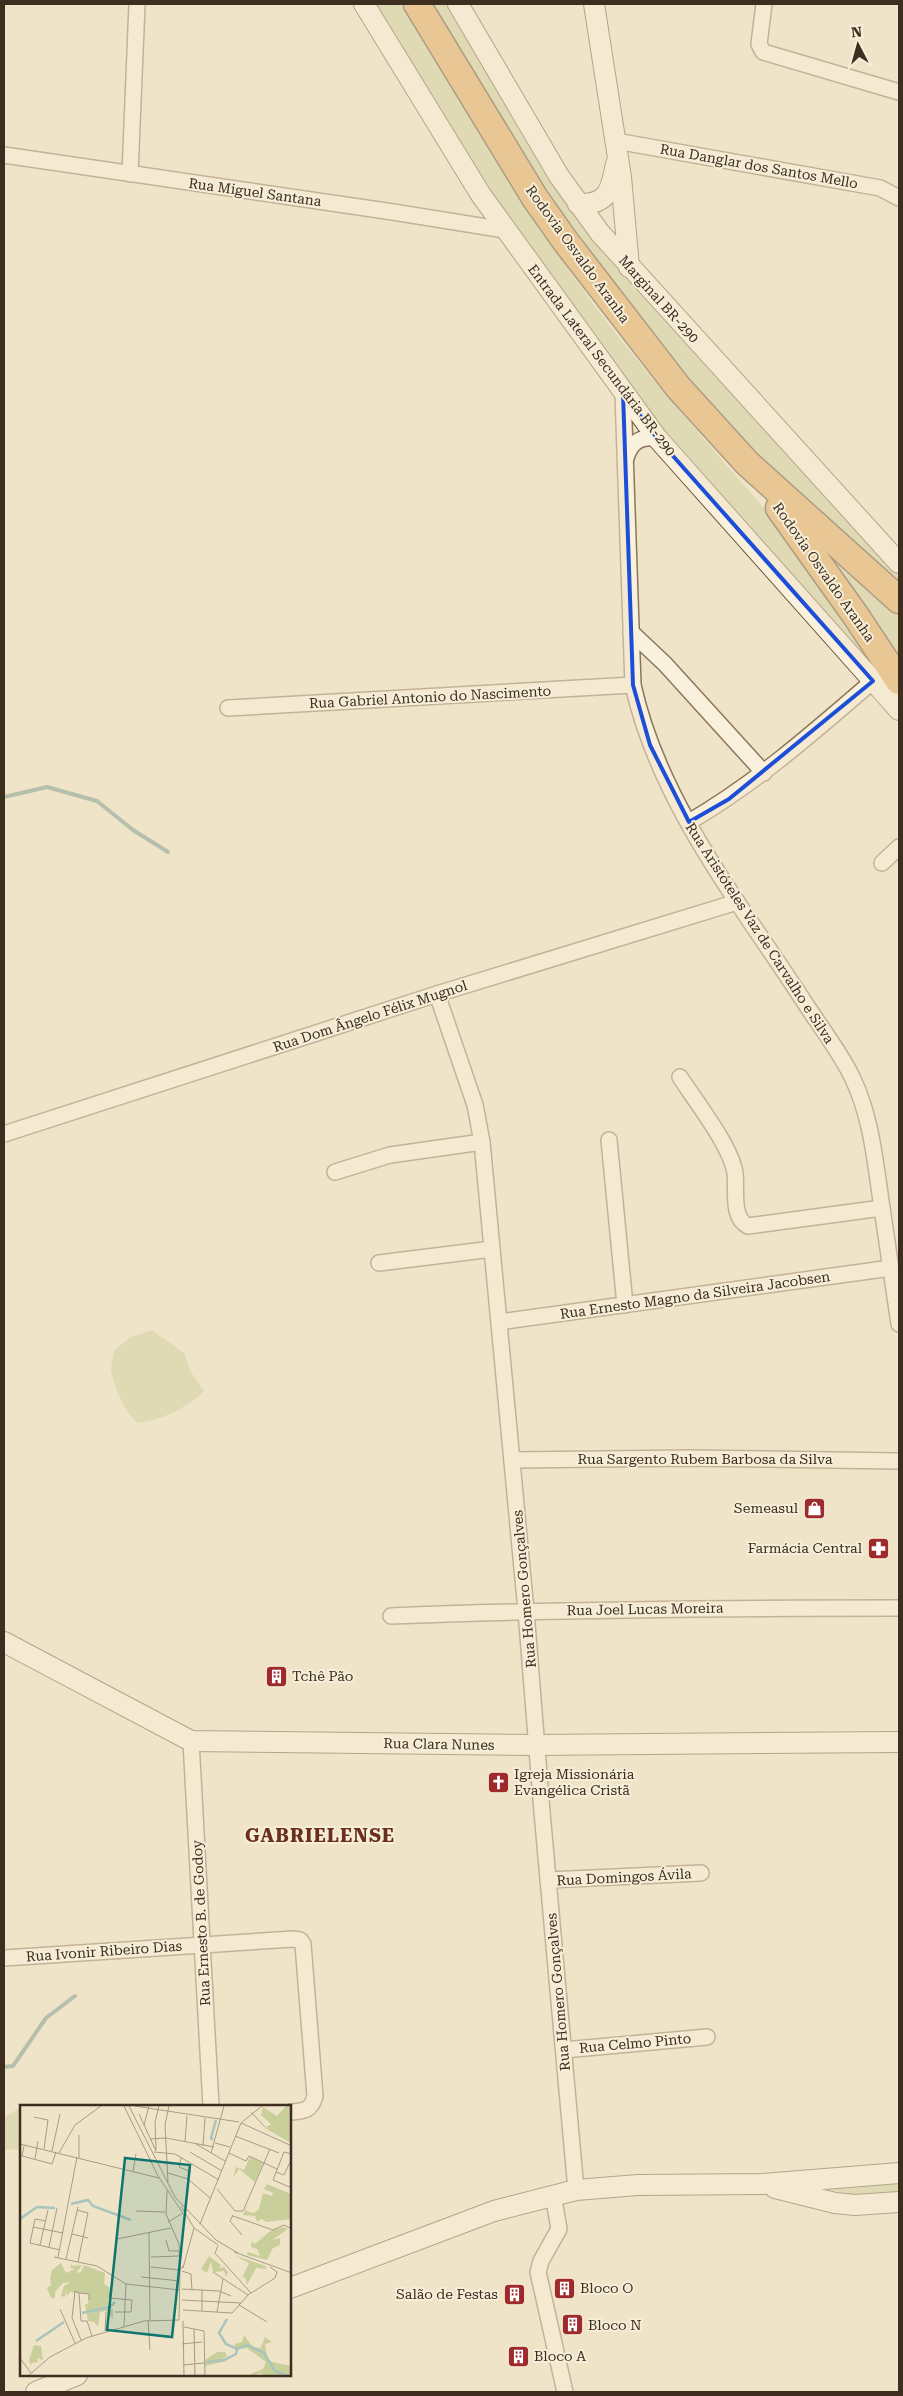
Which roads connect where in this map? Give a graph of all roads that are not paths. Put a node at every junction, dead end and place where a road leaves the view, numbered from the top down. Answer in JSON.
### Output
{"nodes":[{"id":1,"x":136,"y":4,"type":"edge"},
{"id":2,"x":364,"y":4,"type":"edge"},
{"id":3,"x":417,"y":4,"type":"edge"},
{"id":4,"x":458,"y":4,"type":"edge"},
{"id":5,"x":594,"y":4,"type":"edge"},
{"id":6,"x":764,"y":4,"type":"edge"},
{"id":7,"x":899,"y":92,"type":"edge"},
{"id":8,"x":617,"y":148,"type":"junction"},
{"id":9,"x":4,"y":156,"type":"edge"},
{"id":10,"x":130,"y":174,"type":"junction"},
{"id":11,"x":899,"y":198,"type":"edge"},
{"id":12,"x":578,"y":204,"type":"junction"},
{"id":13,"x":505,"y":230,"type":"junction"},
{"id":14,"x":629,"y":267,"type":"junction"},
{"id":15,"x":624,"y":393,"type":"junction"},
{"id":16,"x":657,"y":438,"type":"junction"},
{"id":17,"x":626,"y":458,"type":"junction"},
{"id":18,"x":746,"y":463,"type":"junction"},
{"id":19,"x":899,"y":564,"type":"edge"},
{"id":20,"x":899,"y":600,"type":"edge"},
{"id":21,"x":631,"y":632,"type":"junction"},
{"id":22,"x":873,"y":681,"type":"junction"},
{"id":23,"x":899,"y":682,"type":"edge"},
{"id":24,"x":633,"y":685,"type":"junction"},
{"id":25,"x":228,"y":708,"type":"dead end"},
{"id":26,"x":899,"y":710,"type":"edge"},
{"id":27,"x":764,"y":773,"type":"junction"},
{"id":28,"x":689,"y":822,"type":"junction"},
{"id":29,"x":899,"y":847,"type":"edge"},
{"id":30,"x":882,"y":863,"type":"dead end"},
{"id":31,"x":737,"y":902,"type":"junction"},
{"id":32,"x":437,"y":994,"type":"junction"},
{"id":33,"x":680,"y":1077,"type":"dead end"},
{"id":34,"x":4,"y":1134,"type":"edge"},
{"id":35,"x":610,"y":1140,"type":"dead end"},
{"id":36,"x":482,"y":1142,"type":"junction"},
{"id":37,"x":335,"y":1172,"type":"dead end"},
{"id":38,"x":882,"y":1208,"type":"junction"},
{"id":39,"x":492,"y":1249,"type":"junction"},
{"id":40,"x":379,"y":1263,"type":"dead end"},
{"id":41,"x":890,"y":1268,"type":"junction"},
{"id":42,"x":625,"y":1304,"type":"junction"},
{"id":43,"x":499,"y":1322,"type":"junction"},
{"id":44,"x":899,"y":1324,"type":"edge"},
{"id":45,"x":512,"y":1460,"type":"junction"},
{"id":46,"x":899,"y":1460,"type":"edge"},
{"id":47,"x":899,"y":1608,"type":"edge"},
{"id":48,"x":526,"y":1611,"type":"junction"},
{"id":49,"x":391,"y":1616,"type":"dead end"},
{"id":50,"x":4,"y":1642,"type":"edge"},
{"id":51,"x":192,"y":1741,"type":"junction"},
{"id":52,"x":899,"y":1742,"type":"edge"},
{"id":53,"x":538,"y":1745,"type":"junction"},
{"id":54,"x":701,"y":1873,"type":"dead end"},
{"id":55,"x":548,"y":1880,"type":"junction"},
{"id":56,"x":202,"y":1943,"type":"junction"},
{"id":57,"x":4,"y":1958,"type":"edge"},
{"id":58,"x":707,"y":2038,"type":"dead end"},
{"id":59,"x":564,"y":2050,"type":"junction"},
{"id":60,"x":211,"y":2105,"type":"edge"},
{"id":61,"x":291,"y":2112,"type":"edge"},
{"id":62,"x":899,"y":2173,"type":"edge"},
{"id":63,"x":760,"y":2184,"type":"junction"},
{"id":64,"x":576,"y":2190,"type":"junction"},
{"id":65,"x":553,"y":2194,"type":"junction"},
{"id":66,"x":899,"y":2202,"type":"edge"},
{"id":67,"x":291,"y":2288,"type":"edge"},
{"id":68,"x":75,"y":2376,"type":"edge"},
{"id":69,"x":36,"y":2392,"type":"edge"},
{"id":70,"x":565,"y":2392,"type":"edge"}],
"edges":[{"from":1,"to":10,"type":"street"},
{"from":2,"to":13,"type":"main road","name":"Entrada Lateral Secundária BR-290"},
{"from":3,"to":18,"type":"highway","name":"Rodovia Osvaldo Aranha"},
{"from":4,"to":12,"type":"main road","name":"Marginal BR-290"},
{"from":5,"to":8,"type":"main road"},
{"from":6,"to":7,"type":"street"},
{"from":8,"to":11,"type":"street","name":"Rua Danglar dos Santos Mello"},
{"from":8,"to":12,"type":"main road"},
{"from":8,"to":14,"type":"main road"},
{"from":9,"to":10,"type":"street","name":"Rua Miguel Santana"},
{"from":10,"to":13,"type":"street","name":"Rua Miguel Santana"},
{"from":12,"to":14,"type":"main road","name":"Marginal BR-290"},
{"from":13,"to":15,"type":"main road","name":"Entrada Lateral Secundária BR-290"},
{"from":14,"to":19,"type":"main road","name":"Marginal BR-290"},
{"from":15,"to":16,"type":"main road","name":"Entrada Lateral Secundária BR-290"},
{"from":15,"to":17,"type":"street","name":"Rua Aristóteles Vaz de Carvalho e Silva"},
{"from":16,"to":17,"type":"street"},
{"from":16,"to":22,"type":"main road","name":"Entrada Lateral Secundária BR-290"},
{"from":17,"to":21,"type":"street","name":"Rua Aristóteles Vaz de Carvalho e Silva"},
{"from":18,"to":20,"type":"highway","name":"Rodovia Osvaldo Aranha"},
{"from":18,"to":23,"type":"highway","name":"Rodovia Osvaldo Aranha"},
{"from":21,"to":24,"type":"street","name":"Rua Aristóteles Vaz de Carvalho e Silva"},
{"from":21,"to":27,"type":"street"},
{"from":22,"to":26,"type":"main road","name":"Entrada Lateral Secundária BR-290"},
{"from":22,"to":27,"type":"street"},
{"from":24,"to":25,"type":"street","name":"Rua Gabriel Antonio do Nascimento"},
{"from":24,"to":28,"type":"street","name":"Rua Aristóteles Vaz de Carvalho e Silva"},
{"from":27,"to":28,"type":"street"},
{"from":28,"to":31,"type":"street","name":"Rua Aristóteles Vaz de Carvalho e Silva"},
{"from":29,"to":30,"type":"street"},
{"from":31,"to":32,"type":"street","name":"Rua Dom Ângelo Félix Mugnol"},
{"from":31,"to":38,"type":"street","name":"Rua Aristóteles Vaz de Carvalho e Silva"},
{"from":32,"to":34,"type":"street","name":"Rua Dom Ângelo Félix Mugnol"},
{"from":32,"to":36,"type":"street","name":"Rua Homero Gonçalves"},
{"from":33,"to":38,"type":"street"},
{"from":35,"to":42,"type":"street"},
{"from":36,"to":37,"type":"street"},
{"from":36,"to":39,"type":"street","name":"Rua Homero Gonçalves"},
{"from":38,"to":41,"type":"street","name":"Rua Aristóteles Vaz de Carvalho e Silva"},
{"from":39,"to":40,"type":"street"},
{"from":39,"to":43,"type":"street","name":"Rua Homero Gonçalves"},
{"from":41,"to":42,"type":"street","name":"Rua Ernesto Magno da Silveira Jacobsen"},
{"from":41,"to":44,"type":"street","name":"Rua Aristóteles Vaz de Carvalho e Silva"},
{"from":42,"to":43,"type":"street","name":"Rua Ernesto Magno da Silveira Jacobsen"},
{"from":43,"to":45,"type":"street","name":"Rua Homero Gonçalves"},
{"from":45,"to":46,"type":"street","name":"Rua Sargento Rubem Barbosa da Silva"},
{"from":45,"to":48,"type":"street","name":"Rua Homero Gonçalves"},
{"from":47,"to":48,"type":"street","name":"Rua Joel Lucas Moreira"},
{"from":48,"to":49,"type":"street","name":"Rua Joel Lucas Moreira"},
{"from":48,"to":53,"type":"street","name":"Rua Homero Gonçalves"},
{"from":50,"to":51,"type":"main road","name":"Rua Clara Nunes"},
{"from":51,"to":53,"type":"main road","name":"Rua Clara Nunes"},
{"from":51,"to":56,"type":"street","name":"Rua Ernesto B. de Godoy"},
{"from":52,"to":53,"type":"main road","name":"Rua Clara Nunes"},
{"from":53,"to":55,"type":"street","name":"Rua Homero Gonçalves"},
{"from":54,"to":55,"type":"street","name":"Rua Domingos Ávila"},
{"from":55,"to":59,"type":"street","name":"Rua Homero Gonçalves"},
{"from":56,"to":57,"type":"street","name":"Rua Ivonir Ribeiro Dias"},
{"from":56,"to":60,"type":"street","name":"Rua Ernesto B. de Godoy"},
{"from":56,"to":61,"type":"street","name":"Rua Ivonir Ribeiro Dias"},
{"from":58,"to":59,"type":"street","name":"Rua Celmo Pinto"},
{"from":59,"to":64,"type":"street","name":"Rua Homero Gonçalves"},
{"from":62,"to":63,"type":"main road"},
{"from":63,"to":64,"type":"main road"},
{"from":63,"to":66,"type":"main road"},
{"from":64,"to":65,"type":"main road"},
{"from":65,"to":67,"type":"main road"},
{"from":65,"to":70,"type":"street"},
{"from":68,"to":69,"type":"main road"}]}
